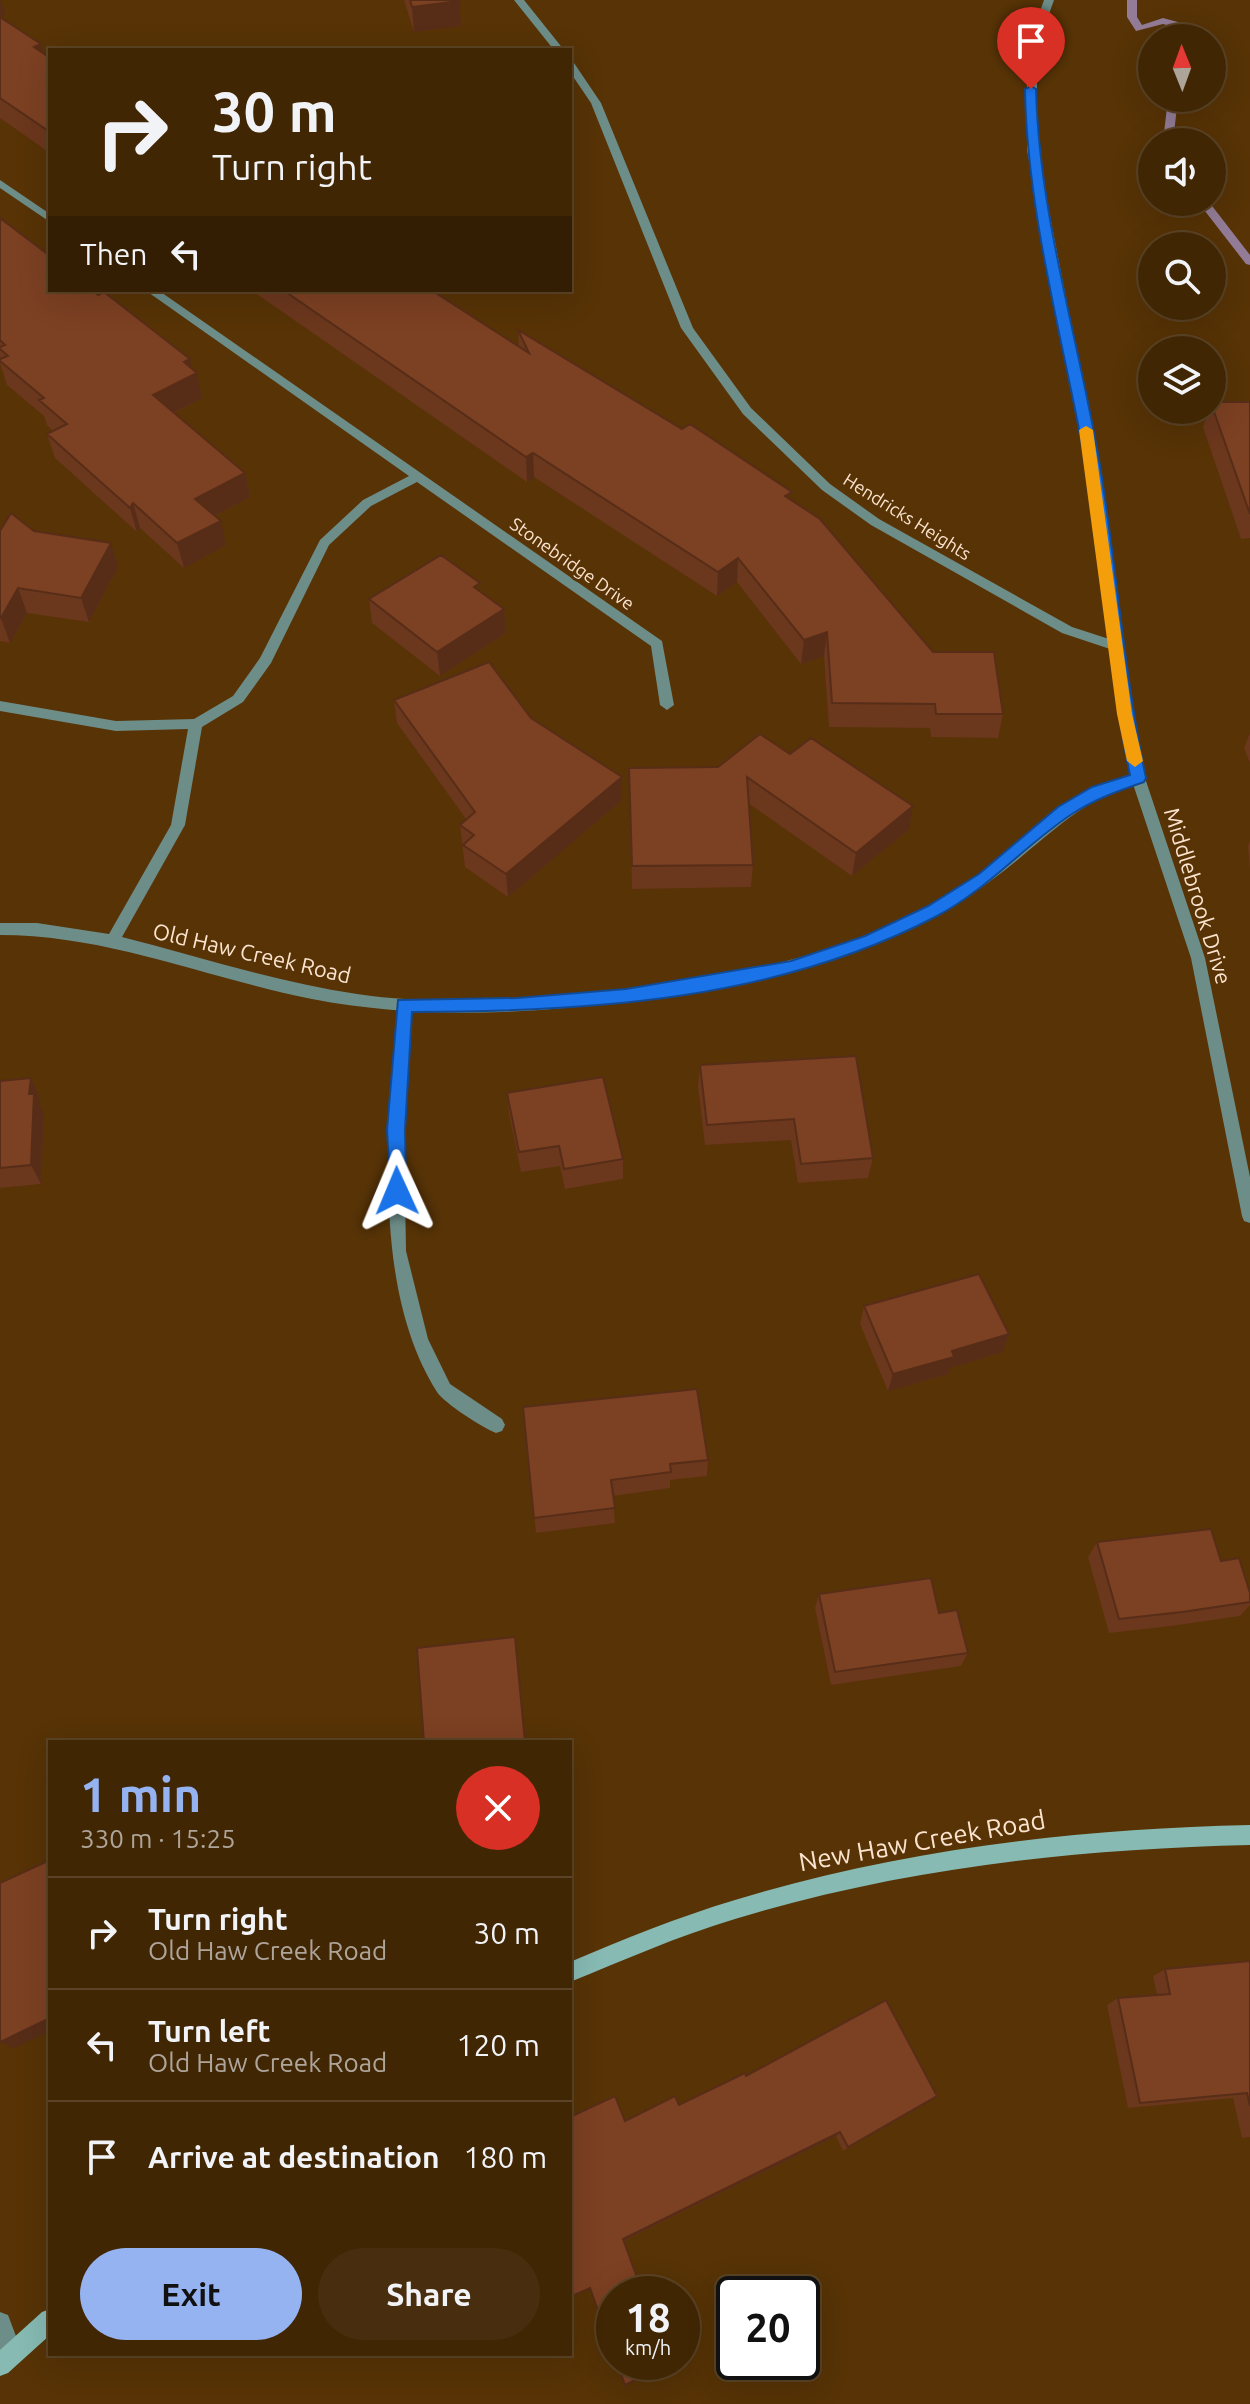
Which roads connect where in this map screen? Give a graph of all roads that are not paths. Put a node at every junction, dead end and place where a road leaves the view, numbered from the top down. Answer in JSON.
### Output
{"nodes":[{"id":1,"x":519,"y":0,"type":"edge"},
{"id":2,"x":1049,"y":0,"type":"edge"},
{"id":3,"x":557,"y":48,"type":"edge"},
{"id":4,"x":572,"y":68,"type":"edge"},
{"id":5,"x":0,"y":183,"type":"edge"},
{"id":6,"x":48,"y":218,"type":"edge"},
{"id":7,"x":154,"y":292,"type":"edge"},
{"id":8,"x":416,"y":478,"type":"junction"},
{"id":9,"x":1118,"y":647,"type":"junction"},
{"id":10,"x":667,"y":705,"type":"dead end"},
{"id":11,"x":0,"y":706,"type":"edge"},
{"id":12,"x":196,"y":724,"type":"junction"},
{"id":13,"x":1138,"y":778,"type":"junction"},
{"id":14,"x":0,"y":929,"type":"edge"},
{"id":15,"x":112,"y":942,"type":"junction"},
{"id":16,"x":404,"y":1005,"type":"junction"},
{"id":17,"x":1250,"y":1216,"type":"edge"},
{"id":18,"x":496,"y":1425,"type":"dead end"},
{"id":19,"x":1250,"y":1835,"type":"edge"},
{"id":20,"x":572,"y":1971,"type":"edge"},
{"id":21,"x":48,"y":2322,"type":"edge"},
{"id":22,"x":0,"y":2323,"type":"edge"},
{"id":23,"x":6,"y":2358,"type":"edge"}],
"edges":[{"from":1,"to":3,"type":"street"},
{"from":2,"to":9,"type":"street"},
{"from":4,"to":9,"type":"street","name":"Hendricks Heights"},
{"from":5,"to":6,"type":"street"},
{"from":7,"to":8,"type":"street","name":"Stonebridge Drive"},
{"from":8,"to":10,"type":"street","name":"Stonebridge Drive"},
{"from":8,"to":12,"type":"street"},
{"from":9,"to":13,"type":"street"},
{"from":11,"to":12,"type":"street"},
{"from":12,"to":15,"type":"street"},
{"from":13,"to":16,"type":"street","name":"Old Haw Creek Road"},
{"from":13,"to":17,"type":"street","name":"Middlebrook Drive"},
{"from":14,"to":15,"type":"street","name":"Old Haw Creek Road"},
{"from":15,"to":16,"type":"street","name":"Old Haw Creek Road"},
{"from":16,"to":18,"type":"street"},
{"from":19,"to":20,"type":"street","name":"New Haw Creek Road"},
{"from":21,"to":23,"type":"street"},
{"from":22,"to":23,"type":"street"}]}
